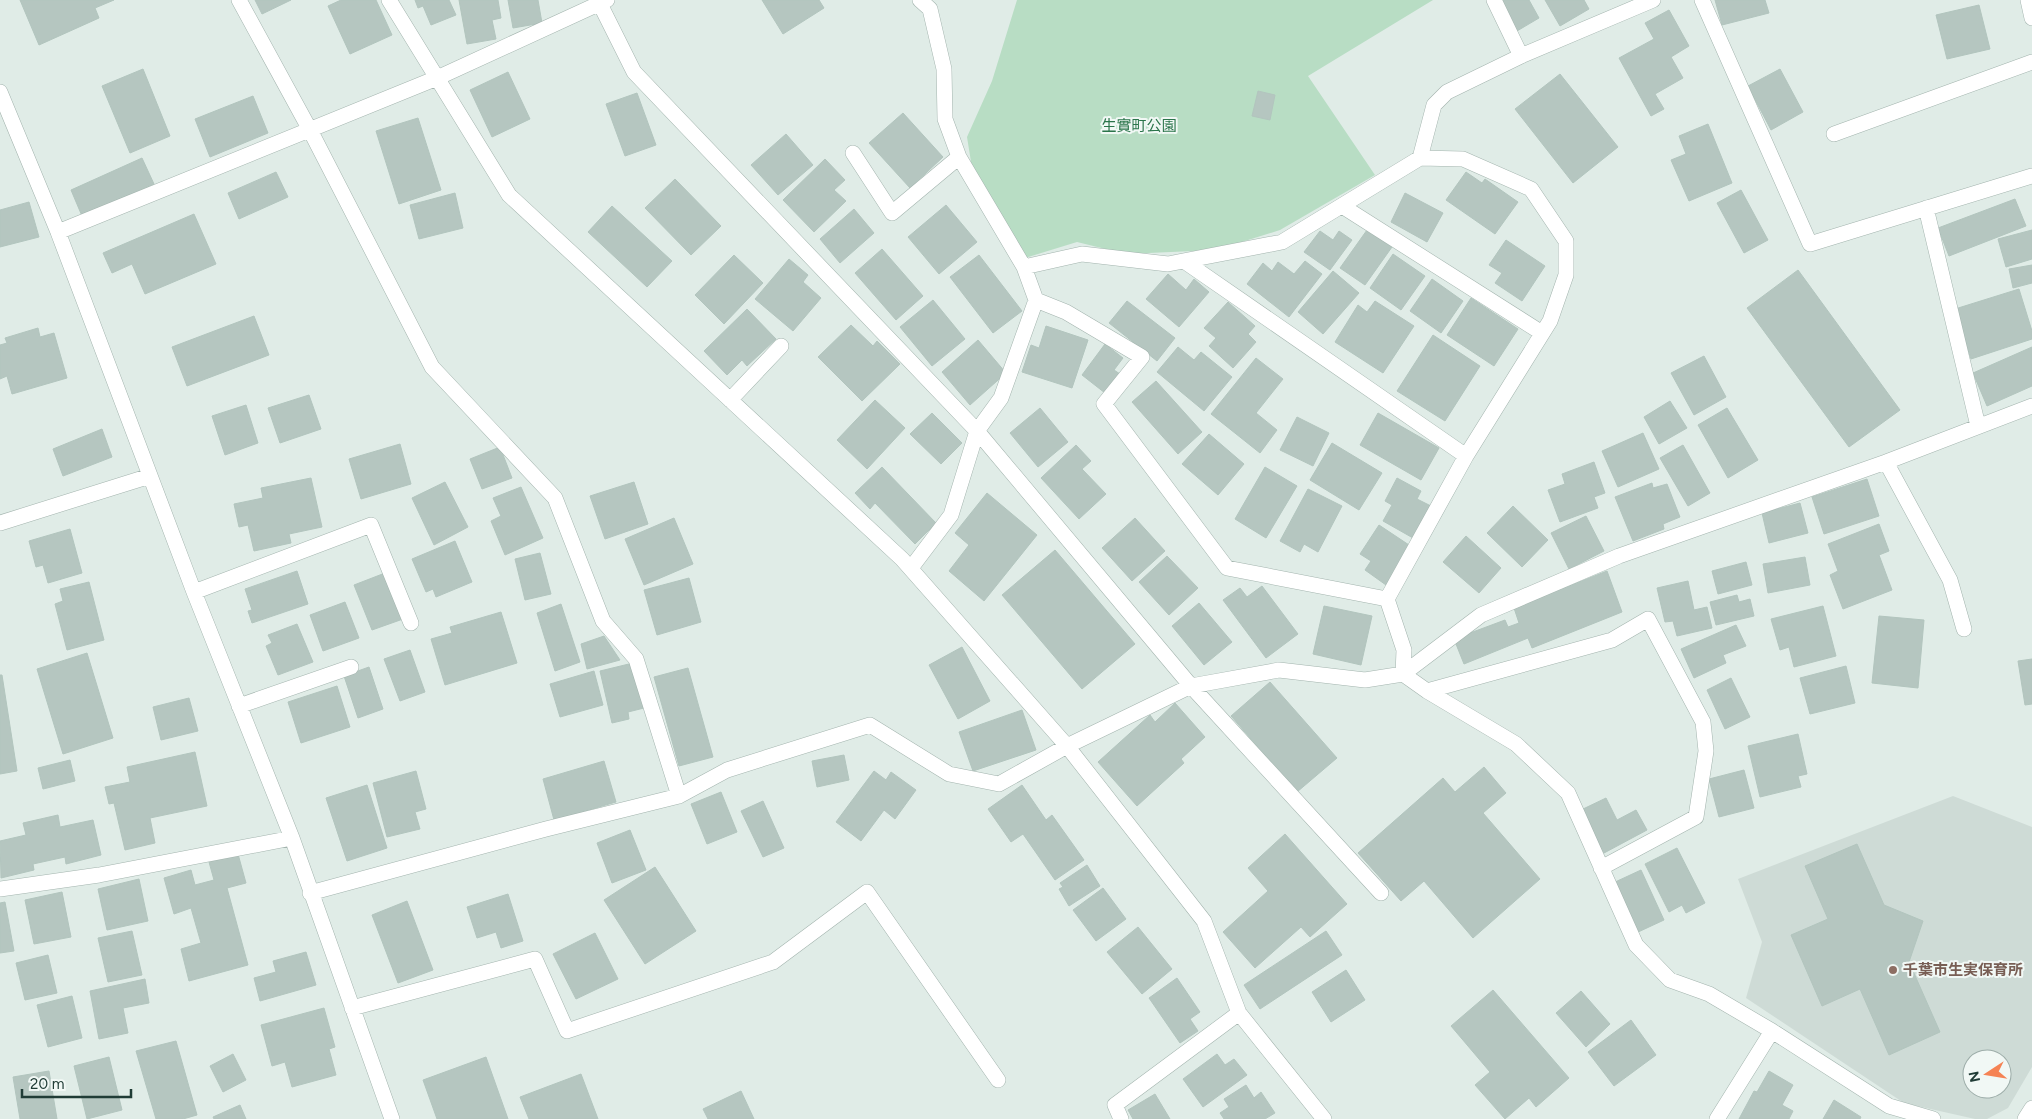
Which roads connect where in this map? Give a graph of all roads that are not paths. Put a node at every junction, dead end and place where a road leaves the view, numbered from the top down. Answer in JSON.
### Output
{"nodes":[{"id":1,"x":239,"y":0,"type":"edge"},
{"id":2,"x":389,"y":0,"type":"edge"},
{"id":3,"x":920,"y":0,"type":"edge"},
{"id":4,"x":1494,"y":0,"type":"edge"},
{"id":5,"x":1652,"y":0,"type":"edge"},
{"id":6,"x":1702,"y":0,"type":"edge"},
{"id":7,"x":2028,"y":0,"type":"edge"},
{"id":8,"x":602,"y":1,"type":"edge"},
{"id":9,"x":2032,"y":18,"type":"edge"},
{"id":10,"x":1521,"y":56,"type":"junction"},
{"id":11,"x":2032,"y":62,"type":"edge"},
{"id":12,"x":437,"y":78,"type":"junction"},
{"id":13,"x":0,"y":92,"type":"edge"},
{"id":14,"x":310,"y":130,"type":"junction"},
{"id":15,"x":1834,"y":134,"type":"dead end"},
{"id":16,"x":853,"y":153,"type":"dead end"},
{"id":17,"x":959,"y":157,"type":"junction"},
{"id":18,"x":1420,"y":158,"type":"junction"},
{"id":19,"x":2032,"y":176,"type":"edge"},
{"id":20,"x":1342,"y":206,"type":"junction"},
{"id":21,"x":1926,"y":208,"type":"junction"},
{"id":22,"x":58,"y":232,"type":"junction"},
{"id":23,"x":1184,"y":261,"type":"junction"},
{"id":24,"x":1024,"y":267,"type":"junction"},
{"id":25,"x":1036,"y":300,"type":"junction"},
{"id":26,"x":1542,"y":333,"type":"junction"},
{"id":27,"x":781,"y":346,"type":"dead end"},
{"id":28,"x":730,"y":400,"type":"junction"},
{"id":29,"x":2032,"y":406,"type":"edge"},
{"id":30,"x":1978,"y":426,"type":"junction"},
{"id":31,"x":977,"y":431,"type":"junction"},
{"id":32,"x":1466,"y":456,"type":"junction"},
{"id":33,"x":1886,"y":462,"type":"junction"},
{"id":34,"x":150,"y":476,"type":"junction"},
{"id":35,"x":0,"y":523,"type":"edge"},
{"id":36,"x":910,"y":568,"type":"junction"},
{"id":37,"x":194,"y":592,"type":"junction"},
{"id":38,"x":1388,"y":599,"type":"junction"},
{"id":39,"x":411,"y":623,"type":"dead end"},
{"id":40,"x":1964,"y":629,"type":"dead end"},
{"id":41,"x":351,"y":667,"type":"dead end"},
{"id":42,"x":1403,"y":674,"type":"junction"},
{"id":43,"x":1191,"y":686,"type":"junction"},
{"id":44,"x":1427,"y":691,"type":"junction"},
{"id":45,"x":239,"y":706,"type":"junction"},
{"id":46,"x":1067,"y":746,"type":"junction"},
{"id":47,"x":679,"y":796,"type":"junction"},
{"id":48,"x":292,"y":838,"type":"junction"},
{"id":49,"x":1601,"y":868,"type":"junction"},
{"id":50,"x":0,"y":889,"type":"edge"},
{"id":51,"x":1381,"y":892,"type":"dead end"},
{"id":52,"x":310,"y":893,"type":"junction"},
{"id":53,"x":352,"y":1008,"type":"junction"},
{"id":54,"x":1239,"y":1013,"type":"junction"},
{"id":55,"x":1772,"y":1031,"type":"junction"},
{"id":56,"x":998,"y":1080,"type":"dead end"},
{"id":57,"x":2032,"y":1108,"type":"edge"},
{"id":58,"x":392,"y":1119,"type":"edge"},
{"id":59,"x":1121,"y":1119,"type":"edge"},
{"id":60,"x":1324,"y":1119,"type":"edge"},
{"id":61,"x":1717,"y":1119,"type":"edge"},
{"id":62,"x":1933,"y":1119,"type":"edge"},
{"id":63,"x":2025,"y":1119,"type":"edge"}],
"edges":[{"from":1,"to":14,"type":"street"},
{"from":2,"to":12,"type":"street"},
{"from":3,"to":17,"type":"street"},
{"from":4,"to":10,"type":"street"},
{"from":5,"to":10,"type":"street"},
{"from":6,"to":21,"type":"street"},
{"from":7,"to":9,"type":"street"},
{"from":8,"to":12,"type":"street"},
{"from":8,"to":31,"type":"street"},
{"from":10,"to":18,"type":"street"},
{"from":11,"to":15,"type":"street"},
{"from":12,"to":14,"type":"street"},
{"from":12,"to":28,"type":"street"},
{"from":13,"to":22,"type":"street"},
{"from":14,"to":22,"type":"street"},
{"from":14,"to":47,"type":"street"},
{"from":16,"to":17,"type":"street"},
{"from":17,"to":24,"type":"street"},
{"from":18,"to":20,"type":"street"},
{"from":18,"to":26,"type":"street"},
{"from":19,"to":21,"type":"street"},
{"from":20,"to":23,"type":"street"},
{"from":20,"to":26,"type":"street"},
{"from":21,"to":30,"type":"street"},
{"from":22,"to":34,"type":"street"},
{"from":23,"to":24,"type":"street"},
{"from":23,"to":32,"type":"street"},
{"from":24,"to":25,"type":"street"},
{"from":25,"to":31,"type":"street"},
{"from":25,"to":38,"type":"street"},
{"from":26,"to":32,"type":"street"},
{"from":27,"to":28,"type":"street"},
{"from":28,"to":36,"type":"street"},
{"from":29,"to":30,"type":"street"},
{"from":30,"to":33,"type":"street"},
{"from":31,"to":36,"type":"street"},
{"from":31,"to":43,"type":"street"},
{"from":32,"to":38,"type":"street"},
{"from":33,"to":40,"type":"street"},
{"from":33,"to":42,"type":"street"},
{"from":34,"to":35,"type":"street"},
{"from":34,"to":37,"type":"street"},
{"from":36,"to":46,"type":"street"},
{"from":37,"to":39,"type":"street"},
{"from":37,"to":45,"type":"street"},
{"from":38,"to":42,"type":"street"},
{"from":41,"to":45,"type":"street"},
{"from":42,"to":43,"type":"street"},
{"from":42,"to":44,"type":"street"},
{"from":43,"to":46,"type":"street"},
{"from":43,"to":51,"type":"street"},
{"from":44,"to":49,"type":"street"},
{"from":44,"to":49,"type":"street"},
{"from":45,"to":48,"type":"street"},
{"from":46,"to":47,"type":"street"},
{"from":46,"to":54,"type":"street"},
{"from":47,"to":52,"type":"street"},
{"from":48,"to":50,"type":"street"},
{"from":48,"to":52,"type":"street"},
{"from":49,"to":55,"type":"street"},
{"from":52,"to":53,"type":"street"},
{"from":53,"to":56,"type":"street"},
{"from":53,"to":58,"type":"street"},
{"from":54,"to":59,"type":"street"},
{"from":54,"to":60,"type":"street"},
{"from":55,"to":61,"type":"street"},
{"from":55,"to":62,"type":"street"},
{"from":57,"to":63,"type":"street"}]}
